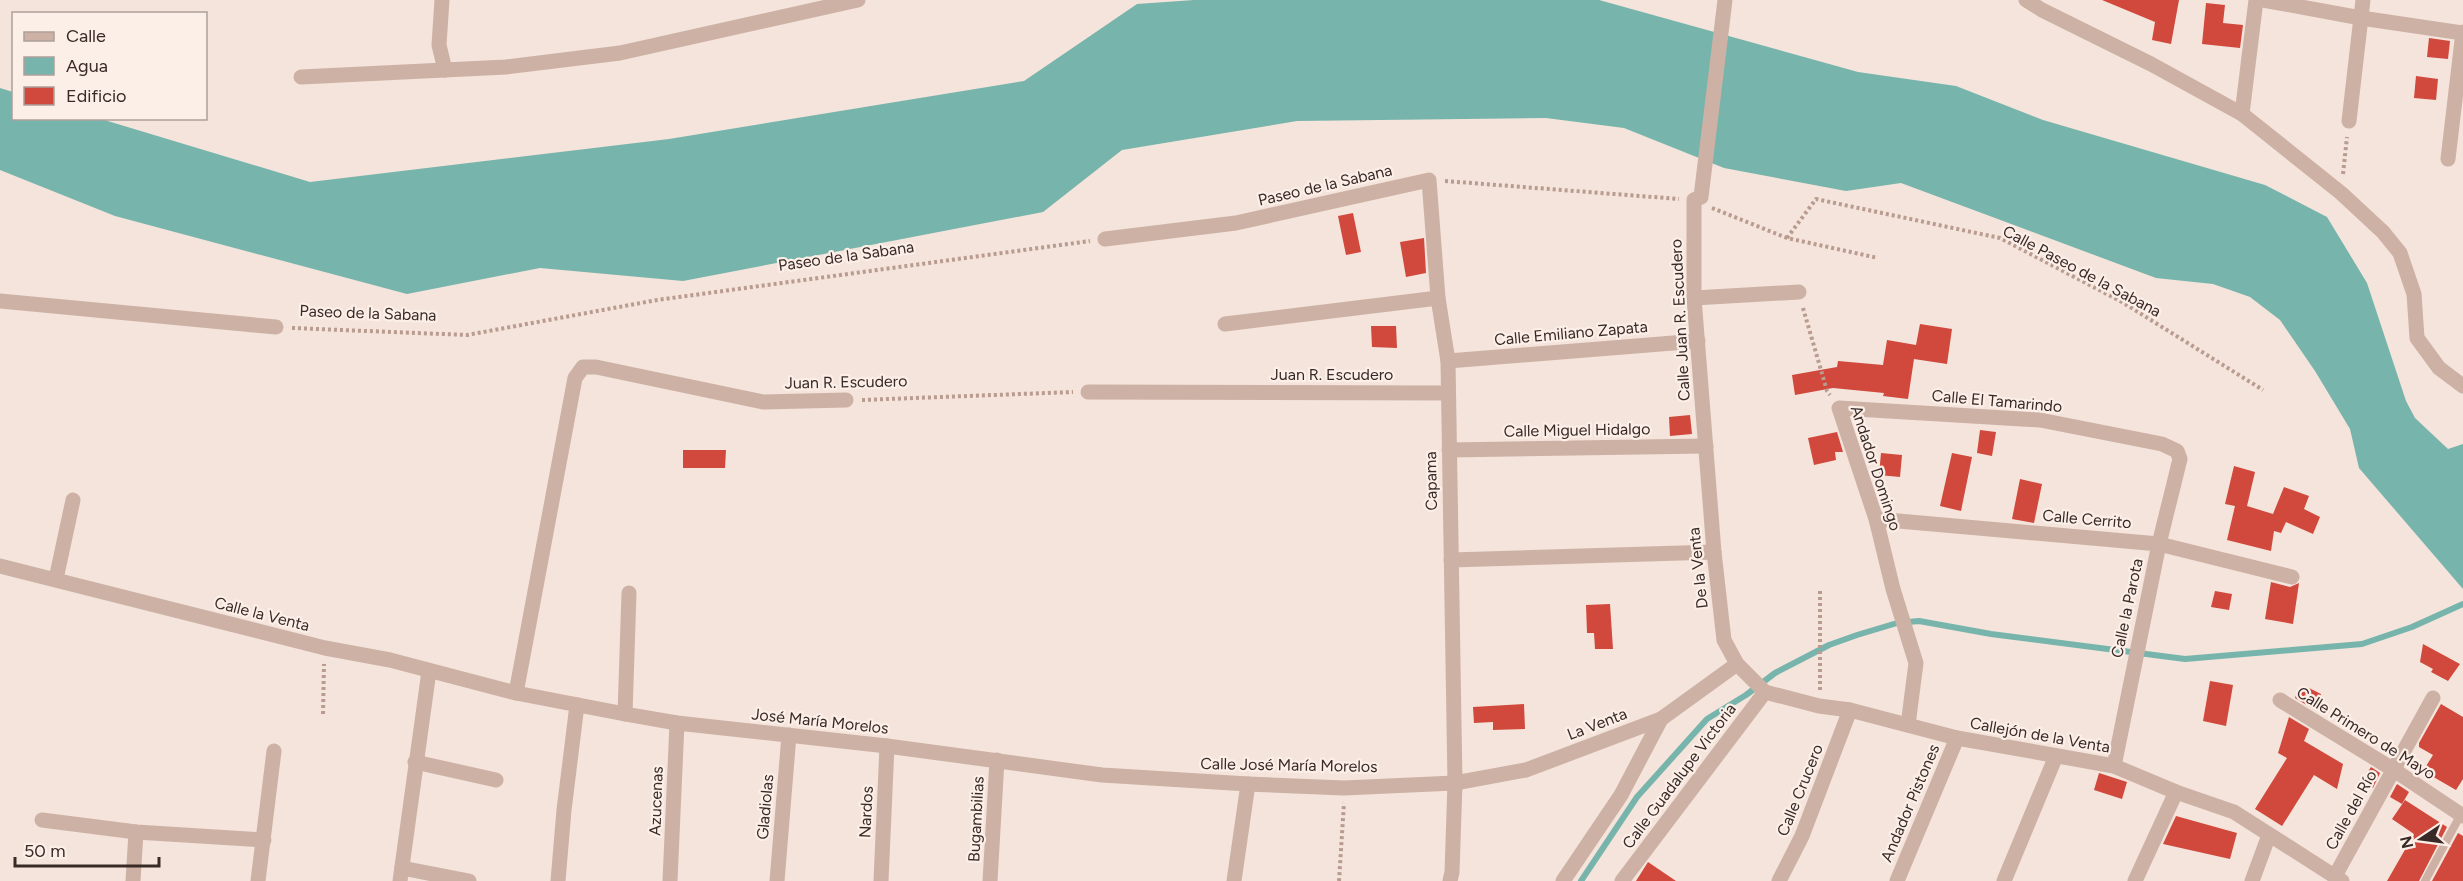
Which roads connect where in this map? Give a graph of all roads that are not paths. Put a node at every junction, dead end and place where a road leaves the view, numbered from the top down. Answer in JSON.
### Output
{"nodes":[{"id":1,"x":442,"y":0,"type":"edge"},
{"id":2,"x":858,"y":0,"type":"edge"},
{"id":3,"x":1725,"y":0,"type":"edge"},
{"id":4,"x":2026,"y":0,"type":"edge"},
{"id":5,"x":2256,"y":0,"type":"edge"},
{"id":6,"x":2264,"y":0,"type":"edge"},
{"id":7,"x":2363,"y":0,"type":"edge"},
{"id":8,"x":2043,"y":5,"type":"edge"},
{"id":9,"x":2361,"y":18,"type":"junction"},
{"id":10,"x":2463,"y":32,"type":"edge"},
{"id":11,"x":445,"y":70,"type":"junction"},
{"id":12,"x":301,"y":77,"type":"dead end"},
{"id":13,"x":2242,"y":114,"type":"junction"},
{"id":14,"x":2349,"y":121,"type":"road end"},
{"id":15,"x":2448,"y":159,"type":"dead end"},
{"id":16,"x":1429,"y":180,"type":"joint"},
{"id":17,"x":1105,"y":239,"type":"road end"},
{"id":18,"x":1799,"y":292,"type":"road end"},
{"id":19,"x":1438,"y":298,"type":"junction"},
{"id":20,"x":1694,"y":298,"type":"junction"},
{"id":21,"x":0,"y":301,"type":"edge"},
{"id":22,"x":1225,"y":324,"type":"dead end"},
{"id":23,"x":276,"y":327,"type":"road end"},
{"id":24,"x":1698,"y":341,"type":"junction"},
{"id":25,"x":1448,"y":361,"type":"junction"},
{"id":26,"x":2463,"y":387,"type":"edge"},
{"id":27,"x":1088,"y":392,"type":"road end"},
{"id":28,"x":1448,"y":393,"type":"junction"},
{"id":29,"x":846,"y":400,"type":"road end"},
{"id":30,"x":1839,"y":408,"type":"joint"},
{"id":31,"x":1706,"y":446,"type":"junction"},
{"id":32,"x":1449,"y":450,"type":"junction"},
{"id":33,"x":2180,"y":459,"type":"joint"},
{"id":34,"x":73,"y":500,"type":"dead end"},
{"id":35,"x":1876,"y":519,"type":"junction"},
{"id":36,"x":2159,"y":544,"type":"junction"},
{"id":37,"x":1714,"y":552,"type":"junction"},
{"id":38,"x":1451,"y":560,"type":"junction"},
{"id":39,"x":0,"y":566,"type":"edge"},
{"id":40,"x":2292,"y":578,"type":"dead end"},
{"id":41,"x":56,"y":579,"type":"junction"},
{"id":42,"x":629,"y":593,"type":"dead end"},
{"id":43,"x":1737,"y":664,"type":"junction"},
{"id":44,"x":429,"y":671,"type":"junction"},
{"id":45,"x":1749,"y":678,"type":"joint"},
{"id":46,"x":1763,"y":690,"type":"junction"},
{"id":47,"x":516,"y":693,"type":"junction"},
{"id":48,"x":2433,"y":698,"type":"dead end"},
{"id":49,"x":2280,"y":700,"type":"dead end"},
{"id":50,"x":577,"y":705,"type":"junction"},
{"id":51,"x":1850,"y":710,"type":"junction"},
{"id":52,"x":625,"y":714,"type":"junction"},
{"id":53,"x":1661,"y":719,"type":"junction"},
{"id":54,"x":677,"y":723,"type":"junction"},
{"id":55,"x":1908,"y":725,"type":"junction"},
{"id":56,"x":789,"y":735,"type":"junction"},
{"id":57,"x":1957,"y":738,"type":"junction"},
{"id":58,"x":887,"y":746,"type":"junction"},
{"id":59,"x":274,"y":751,"type":"dead end"},
{"id":60,"x":2056,"y":756,"type":"junction"},
{"id":61,"x":997,"y":760,"type":"junction"},
{"id":62,"x":415,"y":762,"type":"junction"},
{"id":63,"x":2114,"y":766,"type":"junction"},
{"id":64,"x":2394,"y":770,"type":"junction"},
{"id":65,"x":1122,"y":777,"type":"joint"},
{"id":66,"x":496,"y":780,"type":"dead end"},
{"id":67,"x":1455,"y":783,"type":"junction"},
{"id":68,"x":1248,"y":784,"type":"junction"},
{"id":69,"x":2176,"y":792,"type":"junction"},
{"id":70,"x":2462,"y":815,"type":"edge"},
{"id":71,"x":42,"y":820,"type":"dead end"},
{"id":72,"x":136,"y":832,"type":"junction"},
{"id":73,"x":2269,"y":835,"type":"junction"},
{"id":74,"x":264,"y":840,"type":"junction"},
{"id":75,"x":401,"y":874,"type":"edge"},
{"id":76,"x":2338,"y":879,"type":"edge"},
{"id":77,"x":1624,"y":880,"type":"edge"},
{"id":78,"x":133,"y":881,"type":"edge"},
{"id":79,"x":258,"y":881,"type":"edge"},
{"id":80,"x":469,"y":881,"type":"edge"},
{"id":81,"x":558,"y":881,"type":"edge"},
{"id":82,"x":670,"y":881,"type":"edge"},
{"id":83,"x":777,"y":881,"type":"edge"},
{"id":84,"x":881,"y":881,"type":"edge"},
{"id":85,"x":990,"y":881,"type":"edge"},
{"id":86,"x":1234,"y":881,"type":"edge"},
{"id":87,"x":1450,"y":881,"type":"edge"},
{"id":88,"x":1563,"y":881,"type":"edge"},
{"id":89,"x":1779,"y":881,"type":"edge"},
{"id":90,"x":1897,"y":881,"type":"edge"},
{"id":91,"x":2004,"y":881,"type":"edge"},
{"id":92,"x":2135,"y":881,"type":"edge"},
{"id":93,"x":2252,"y":881,"type":"edge"},
{"id":94,"x":2425,"y":881,"type":"edge"}],
"edges":[{"from":1,"to":11,"type":"street"},
{"from":2,"to":11,"type":"street"},
{"from":3,"to":20,"type":"street","name":"Calle Juan R. Escudero"},
{"from":4,"to":8,"type":"street"},
{"from":5,"to":13,"type":"street"},
{"from":6,"to":9,"type":"street"},
{"from":7,"to":9,"type":"street"},
{"from":8,"to":13,"type":"street"},
{"from":9,"to":10,"type":"street"},
{"from":9,"to":14,"type":"street"},
{"from":10,"to":15,"type":"street"},
{"from":11,"to":12,"type":"street"},
{"from":13,"to":26,"type":"street"},
{"from":16,"to":17,"type":"street","name":"Paseo de la Sabana"},
{"from":16,"to":19,"type":"street","name":"Capama"},
{"from":18,"to":20,"type":"street"},
{"from":19,"to":22,"type":"street"},
{"from":19,"to":25,"type":"street","name":"Capama"},
{"from":20,"to":24,"type":"street","name":"Calle Juan R. Escudero"},
{"from":21,"to":23,"type":"street","name":"Paseo de la Sabana"},
{"from":24,"to":25,"type":"street","name":"Calle Emiliano Zapata"},
{"from":24,"to":31,"type":"street","name":"Calle Juan R. Escudero"},
{"from":25,"to":28,"type":"street","name":"Capama"},
{"from":27,"to":28,"type":"street","name":"Juan R. Escudero"},
{"from":28,"to":32,"type":"street","name":"Capama"},
{"from":29,"to":47,"type":"street","name":"Juan R. Escudero"},
{"from":30,"to":33,"type":"street","name":"Calle El Tamarindo"},
{"from":30,"to":35,"type":"street","name":"Andador Domingo"},
{"from":31,"to":32,"type":"street","name":"Calle Miguel Hidalgo"},
{"from":31,"to":37,"type":"street","name":"De la Venta"},
{"from":32,"to":38,"type":"street","name":"Capama"},
{"from":33,"to":36,"type":"street","name":"Calle la Parota"},
{"from":34,"to":41,"type":"street"},
{"from":35,"to":36,"type":"street","name":"Calle Cerrito"},
{"from":35,"to":55,"type":"street","name":"Andador Domingo"},
{"from":36,"to":40,"type":"street","name":"Calle Cerrito"},
{"from":36,"to":63,"type":"street","name":"Calle la Parota"},
{"from":37,"to":38,"type":"street"},
{"from":37,"to":43,"type":"street","name":"De la Venta"},
{"from":38,"to":67,"type":"street","name":"Capama"},
{"from":39,"to":41,"type":"street","name":"Calle la Venta"},
{"from":41,"to":44,"type":"street","name":"Calle la Venta"},
{"from":42,"to":52,"type":"street"},
{"from":43,"to":45,"type":"street","name":"De la Venta"},
{"from":43,"to":53,"type":"street","name":"La Venta"},
{"from":44,"to":47,"type":"street","name":"Calle la Venta"},
{"from":44,"to":62,"type":"street"},
{"from":45,"to":46,"type":"street","name":"Callejón de la Venta"},
{"from":46,"to":51,"type":"street","name":"Callejón de la Venta"},
{"from":46,"to":77,"type":"street","name":"Calle Guadalupe Victoria"},
{"from":47,"to":50,"type":"street","name":"José María Morelos"},
{"from":48,"to":64,"type":"street","name":"Calle del Río"},
{"from":49,"to":64,"type":"street","name":"Calle Primero de Mayo"},
{"from":50,"to":52,"type":"street","name":"José María Morelos"},
{"from":50,"to":81,"type":"street"},
{"from":51,"to":55,"type":"street","name":"Callejón de la Venta"},
{"from":51,"to":89,"type":"street","name":"Calle Crucero"},
{"from":52,"to":54,"type":"street","name":"José María Morelos"},
{"from":53,"to":67,"type":"street","name":"La Venta"},
{"from":53,"to":88,"type":"street"},
{"from":54,"to":56,"type":"street","name":"José María Morelos"},
{"from":54,"to":82,"type":"street","name":"Azucenas"},
{"from":55,"to":57,"type":"street","name":"Callejón de la Venta"},
{"from":56,"to":58,"type":"street","name":"José María Morelos"},
{"from":56,"to":83,"type":"street","name":"Gladiolas"},
{"from":57,"to":60,"type":"street","name":"Callejón de la Venta"},
{"from":57,"to":90,"type":"street","name":"Andador Pistones"},
{"from":58,"to":61,"type":"street","name":"José María Morelos"},
{"from":58,"to":84,"type":"street","name":"Nardos"},
{"from":59,"to":74,"type":"street"},
{"from":60,"to":63,"type":"street","name":"Callejón de la Venta"},
{"from":60,"to":91,"type":"street"},
{"from":61,"to":65,"type":"street","name":"José María Morelos"},
{"from":61,"to":85,"type":"street","name":"Bugambilias"},
{"from":62,"to":66,"type":"street"},
{"from":62,"to":75,"type":"street"},
{"from":63,"to":69,"type":"street","name":"Callejón de la Venta"},
{"from":64,"to":70,"type":"street","name":"Calle Primero de Mayo"},
{"from":64,"to":76,"type":"street","name":"Calle del Río"},
{"from":65,"to":68,"type":"street","name":"Calle José María Morelos"},
{"from":67,"to":68,"type":"street","name":"Calle José María Morelos"},
{"from":67,"to":87,"type":"street","name":"Capama"},
{"from":68,"to":86,"type":"street"},
{"from":69,"to":73,"type":"street","name":"Callejón de la Venta"},
{"from":69,"to":92,"type":"street"},
{"from":70,"to":94,"type":"lane"},
{"from":71,"to":72,"type":"street"},
{"from":72,"to":74,"type":"street"},
{"from":72,"to":78,"type":"street"},
{"from":73,"to":76,"type":"street","name":"Callejón de la Venta"},
{"from":73,"to":93,"type":"street"},
{"from":74,"to":79,"type":"street"},
{"from":75,"to":80,"type":"street"}]}
